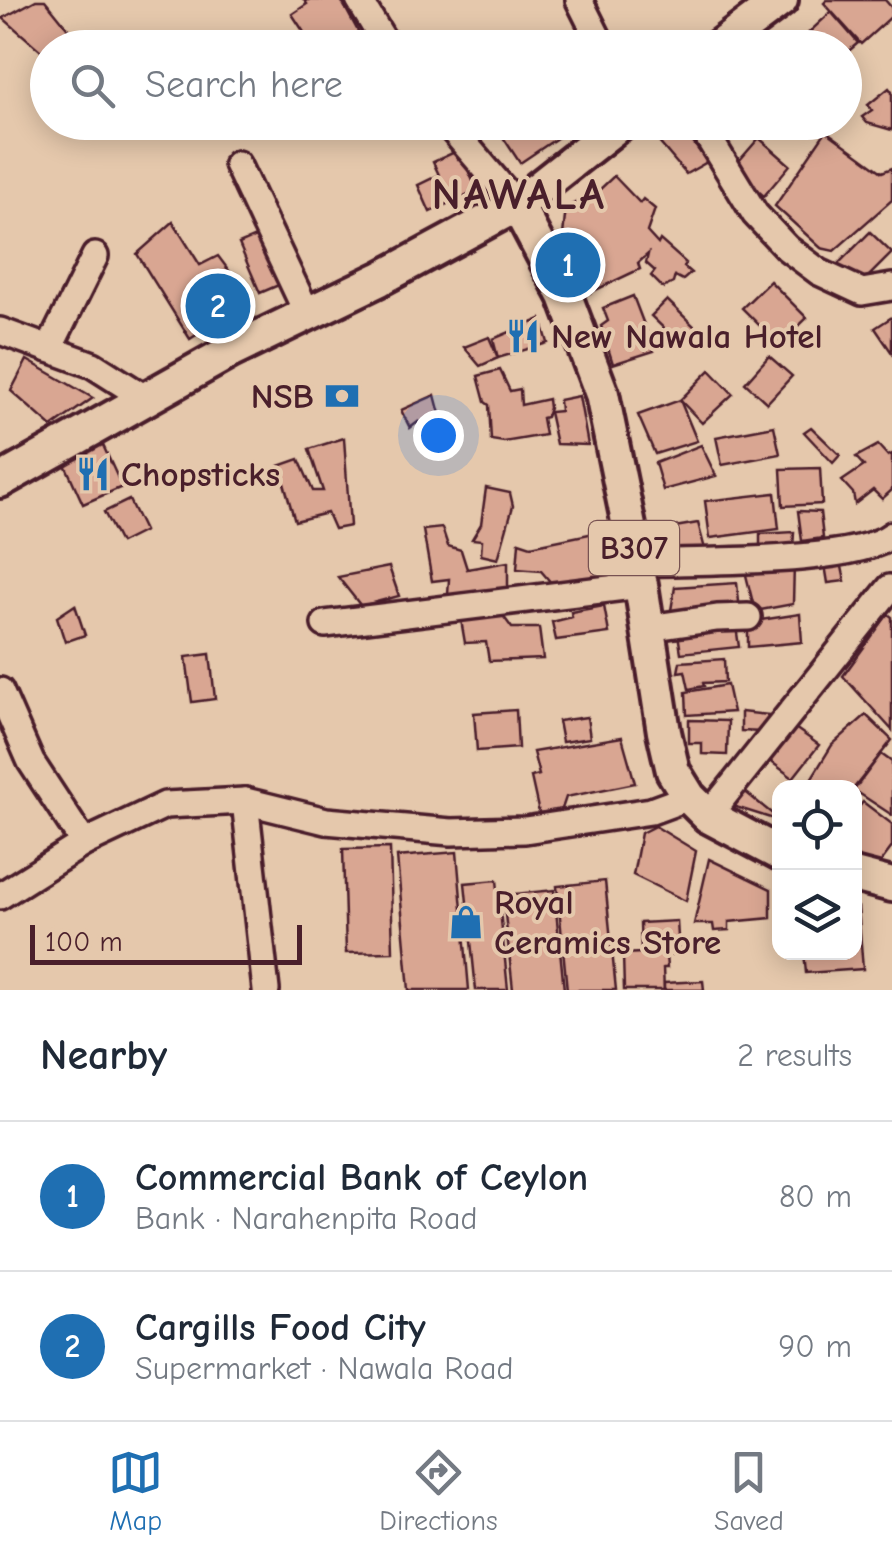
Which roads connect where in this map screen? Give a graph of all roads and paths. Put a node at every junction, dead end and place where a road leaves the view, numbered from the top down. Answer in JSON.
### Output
{"nodes":[{"id":1,"x":359,"y":0,"type":"edge"},
{"id":2,"x":578,"y":0,"type":"edge"},
{"id":3,"x":780,"y":0,"type":"edge"},
{"id":4,"x":377,"y":30,"type":"edge"},
{"id":5,"x":593,"y":30,"type":"edge"},
{"id":6,"x":741,"y":30,"type":"edge"},
{"id":7,"x":461,"y":140,"type":"edge"},
{"id":8,"x":599,"y":140,"type":"edge"},
{"id":9,"x":710,"y":140,"type":"edge"},
{"id":10,"x":236,"y":164,"type":"dead end"},
{"id":11,"x":517,"y":205,"type":"junction"},
{"id":12,"x":95,"y":256,"type":"dead end"},
{"id":13,"x":892,"y":287,"type":"edge"},
{"id":14,"x":308,"y":315,"type":"junction"},
{"id":15,"x":0,"y":331,"type":"edge"},
{"id":16,"x":49,"y":348,"type":"junction"},
{"id":17,"x":145,"y":398,"type":"junction"},
{"id":18,"x":0,"y":481,"type":"edge"},
{"id":19,"x":892,"y":535,"type":"edge"},
{"id":20,"x":639,"y":574,"type":"junction"},
{"id":21,"x":890,"y":588,"type":"edge"},
{"id":22,"x":748,"y":618,"type":"dead end"},
{"id":23,"x":324,"y":624,"type":"dead end"},
{"id":24,"x":648,"y":628,"type":"junction"},
{"id":25,"x":0,"y":691,"type":"edge"},
{"id":26,"x":245,"y":800,"type":"junction"},
{"id":27,"x":698,"y":806,"type":"junction"},
{"id":28,"x":84,"y":844,"type":"junction"},
{"id":29,"x":772,"y":849,"type":"edge"},
{"id":30,"x":862,"y":877,"type":"edge"},
{"id":31,"x":892,"y":885,"type":"edge"},
{"id":32,"x":0,"y":896,"type":"edge"},
{"id":33,"x":266,"y":990,"type":"edge"}],
"edges":[{"from":1,"to":4,"type":"street"},
{"from":2,"to":5,"type":"street"},
{"from":3,"to":6,"type":"main road"},
{"from":7,"to":11,"type":"street"},
{"from":8,"to":11,"type":"main road"},
{"from":9,"to":13,"type":"street"},
{"from":10,"to":14,"type":"street"},
{"from":11,"to":14,"type":"main road"},
{"from":11,"to":20,"type":"main road","number":"B307"},
{"from":12,"to":16,"type":"street"},
{"from":14,"to":17,"type":"main road"},
{"from":15,"to":16,"type":"street"},
{"from":16,"to":17,"type":"street"},
{"from":17,"to":18,"type":"main road"},
{"from":19,"to":20,"type":"street"},
{"from":20,"to":23,"type":"street"},
{"from":20,"to":24,"type":"main road","number":"B307"},
{"from":21,"to":27,"type":"street"},
{"from":22,"to":24,"type":"street"},
{"from":24,"to":27,"type":"main road","number":"B307"},
{"from":25,"to":28,"type":"street"},
{"from":26,"to":27,"type":"street"},
{"from":26,"to":28,"type":"street"},
{"from":26,"to":33,"type":"street"},
{"from":27,"to":29,"type":"main road"},
{"from":28,"to":32,"type":"street"},
{"from":30,"to":31,"type":"main road"}]}
